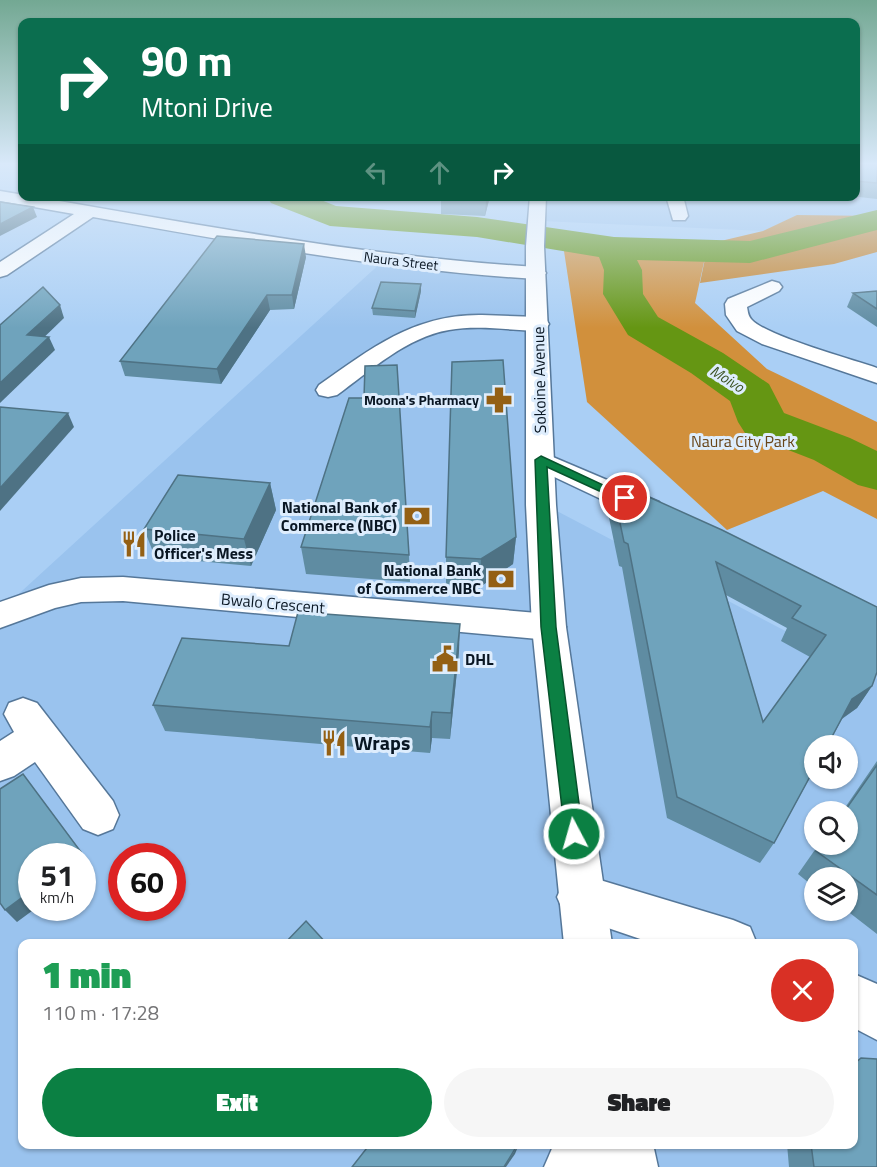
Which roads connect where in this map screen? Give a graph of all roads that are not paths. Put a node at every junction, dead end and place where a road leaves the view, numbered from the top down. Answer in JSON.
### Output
{"nodes":[{"id":1,"x":77,"y":219,"type":"edge"},
{"id":2,"x":145,"y":219,"type":"edge"},
{"id":3,"x":537,"y":219,"type":"edge"},
{"id":4,"x":536,"y":252,"type":"junction"},
{"id":5,"x":0,"y":271,"type":"edge"},
{"id":6,"x":772,"y":287,"type":"dead end"},
{"id":7,"x":537,"y":324,"type":"junction"},
{"id":8,"x":877,"y":376,"type":"edge"},
{"id":9,"x":328,"y":390,"type":"dead end"},
{"id":10,"x":541,"y":460,"type":"junction"},
{"id":11,"x":671,"y":519,"type":"edge"},
{"id":12,"x":0,"y":615,"type":"edge"},
{"id":13,"x":549,"y":627,"type":"junction"},
{"id":14,"x":0,"y":763,"type":"edge"},
{"id":15,"x":98,"y":815,"type":"dead end"},
{"id":16,"x":580,"y":897,"type":"junction"},
{"id":17,"x":587,"y":939,"type":"edge"},
{"id":18,"x":717,"y":939,"type":"edge"},
{"id":19,"x":858,"y":1002,"type":"edge"},
{"id":20,"x":877,"y":1014,"type":"edge"},
{"id":21,"x":858,"y":1017,"type":"edge"},
{"id":22,"x":877,"y":1023,"type":"edge"},
{"id":23,"x":586,"y":1149,"type":"edge"},
{"id":24,"x":626,"y":1149,"type":"edge"},
{"id":25,"x":573,"y":1167,"type":"edge"},
{"id":26,"x":629,"y":1167,"type":"edge"}],
"edges":[{"from":1,"to":5,"type":"street"},
{"from":2,"to":4,"type":"street","name":"Naura Street"},
{"from":3,"to":4,"type":"street","name":"Sokoine Avenue"},
{"from":4,"to":7,"type":"street","name":"Sokoine Avenue"},
{"from":6,"to":8,"type":"street"},
{"from":7,"to":9,"type":"street"},
{"from":7,"to":10,"type":"street","name":"Sokoine Avenue"},
{"from":10,"to":11,"type":"street"},
{"from":10,"to":13,"type":"street","name":"Sokoine Avenue"},
{"from":12,"to":13,"type":"street","name":"Bwalo Crescent"},
{"from":13,"to":16,"type":"street","name":"Sokoine Avenue"},
{"from":14,"to":15,"type":"street"},
{"from":16,"to":17,"type":"street","name":"Sokoine Avenue"},
{"from":16,"to":18,"type":"street"},
{"from":19,"to":20,"type":"street"},
{"from":21,"to":22,"type":"street"},
{"from":23,"to":25,"type":"street"},
{"from":24,"to":26,"type":"street"}]}
